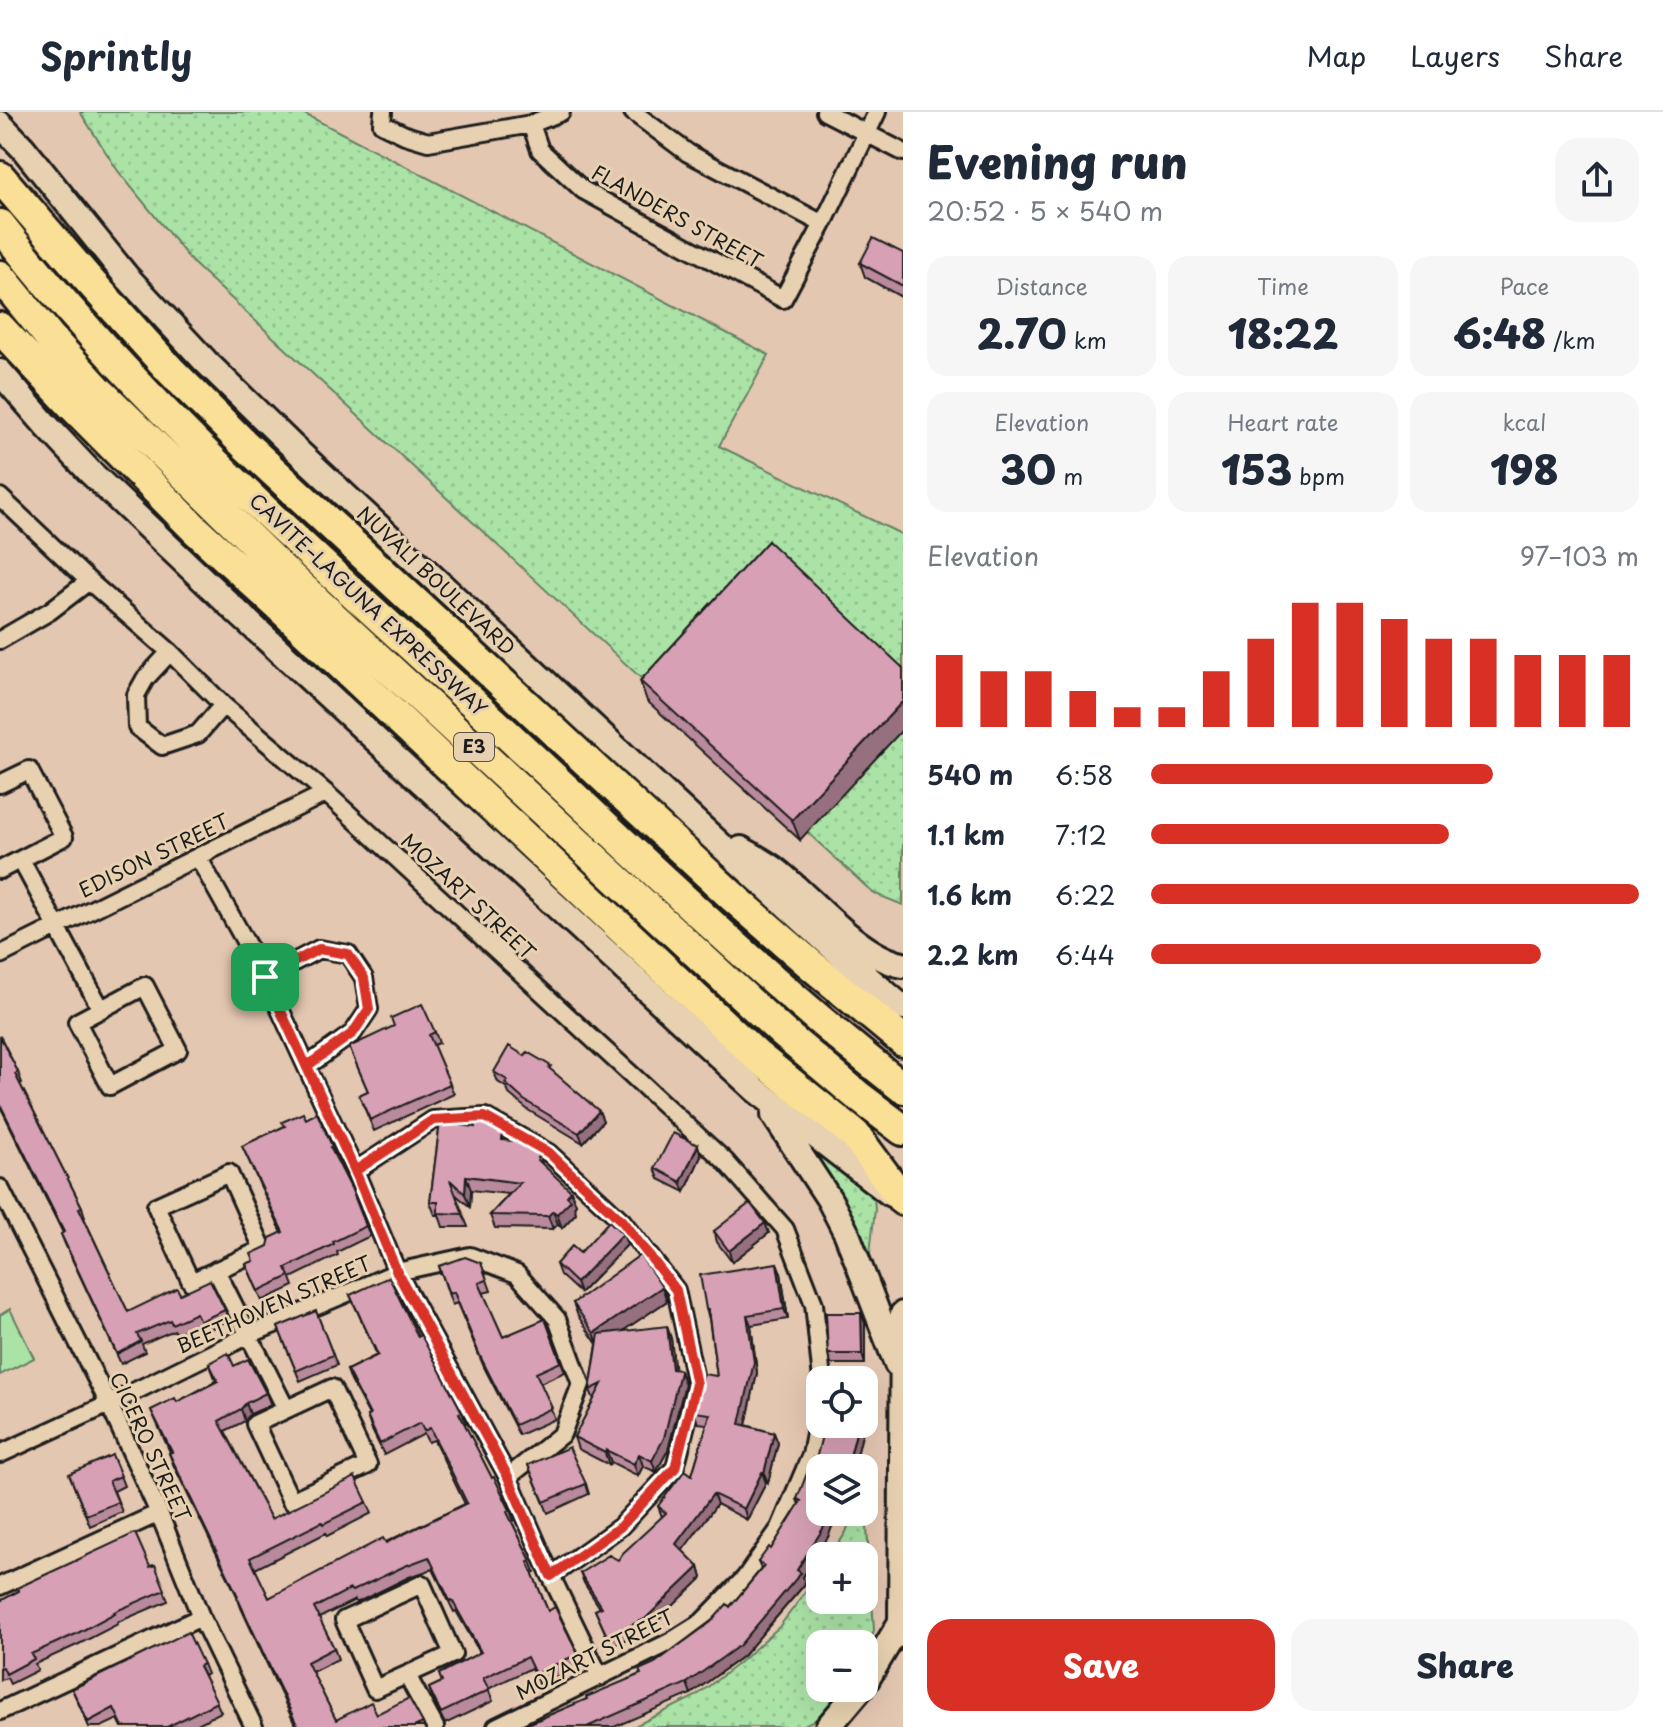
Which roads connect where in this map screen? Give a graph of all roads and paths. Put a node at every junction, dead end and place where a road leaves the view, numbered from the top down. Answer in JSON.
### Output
{"nodes":[{"id":1,"x":383,"y":112,"type":"edge"},
{"id":2,"x":561,"y":112,"type":"edge"},
{"id":3,"x":633,"y":112,"type":"edge"},
{"id":4,"x":825,"y":112,"type":"edge"},
{"id":5,"x":877,"y":112,"type":"edge"},
{"id":6,"x":0,"y":124,"type":"edge"},
{"id":7,"x":531,"y":124,"type":"junction"},
{"id":8,"x":867,"y":135,"type":"junction"},
{"id":9,"x":903,"y":152,"type":"edge"},
{"id":10,"x":0,"y":177,"type":"edge"},
{"id":11,"x":823,"y":224,"type":"junction"},
{"id":12,"x":0,"y":225,"type":"edge"},
{"id":13,"x":0,"y":276,"type":"edge"},
{"id":14,"x":0,"y":328,"type":"edge"},
{"id":15,"x":0,"y":372,"type":"edge"},
{"id":16,"x":0,"y":497,"type":"edge"},
{"id":17,"x":89,"y":581,"type":"junction"},
{"id":18,"x":0,"y":640,"type":"edge"},
{"id":19,"x":170,"y":652,"type":"junction"},
{"id":20,"x":223,"y":705,"type":"junction"},
{"id":21,"x":0,"y":784,"type":"edge"},
{"id":22,"x":326,"y":793,"type":"junction"},
{"id":23,"x":692,"y":819,"type":"junction"},
{"id":24,"x":198,"y":857,"type":"junction"},
{"id":25,"x":21,"y":860,"type":"junction"},
{"id":26,"x":0,"y":870,"type":"edge"},
{"id":27,"x":57,"y":927,"type":"junction"},
{"id":28,"x":0,"y":955,"type":"edge"},
{"id":29,"x":903,"y":965,"type":"edge"},
{"id":30,"x":265,"y":977,"type":"junction"},
{"id":31,"x":903,"y":1008,"type":"edge"},
{"id":32,"x":101,"y":1009,"type":"junction"},
{"id":33,"x":903,"y":1041,"type":"edge"},
{"id":34,"x":307,"y":1066,"type":"junction"},
{"id":35,"x":903,"y":1088,"type":"edge"},
{"id":36,"x":756,"y":1090,"type":"junction"},
{"id":37,"x":903,"y":1130,"type":"edge"},
{"id":38,"x":355,"y":1171,"type":"junction"},
{"id":39,"x":0,"y":1188,"type":"edge"},
{"id":40,"x":903,"y":1201,"type":"edge"},
{"id":41,"x":216,"y":1270,"type":"junction"},
{"id":42,"x":397,"y":1272,"type":"junction"},
{"id":43,"x":903,"y":1314,"type":"edge"},
{"id":44,"x":249,"y":1335,"type":"junction"},
{"id":45,"x":821,"y":1366,"type":"edge"},
{"id":46,"x":901,"y":1374,"type":"edge"},
{"id":47,"x":109,"y":1404,"type":"junction"},
{"id":48,"x":286,"y":1409,"type":"junction"},
{"id":49,"x":814,"y":1438,"type":"edge"},
{"id":50,"x":0,"y":1454,"type":"edge"},
{"id":51,"x":508,"y":1477,"type":"junction"},
{"id":52,"x":159,"y":1513,"type":"junction"},
{"id":53,"x":551,"y":1576,"type":"junction"},
{"id":54,"x":0,"y":1586,"type":"edge"},
{"id":55,"x":201,"y":1617,"type":"junction"},
{"id":56,"x":902,"y":1628,"type":"edge"},
{"id":57,"x":878,"y":1663,"type":"edge"},
{"id":58,"x":407,"y":1675,"type":"junction"},
{"id":59,"x":600,"y":1677,"type":"junction"},
{"id":60,"x":849,"y":1702,"type":"edge"},
{"id":61,"x":0,"y":1711,"type":"edge"},
{"id":62,"x":254,"y":1727,"type":"edge"},
{"id":63,"x":435,"y":1727,"type":"edge"},
{"id":64,"x":496,"y":1727,"type":"edge"},
{"id":65,"x":828,"y":1727,"type":"edge"}],
"edges":[{"from":1,"to":7,"type":"street"},
{"from":2,"to":7,"type":"street"},
{"from":3,"to":11,"type":"street"},
{"from":4,"to":8,"type":"street"},
{"from":5,"to":8,"type":"street"},
{"from":6,"to":23,"type":"main road","name":"NUVALI BOULEVARD"},
{"from":7,"to":11,"type":"street","name":"FLANDERS STREET"},
{"from":8,"to":9,"type":"street"},
{"from":8,"to":11,"type":"street"},
{"from":10,"to":33,"type":"highway"},
{"from":12,"to":35,"type":"highway","name":"CAVITE–LAGUNA EXPRESSWAY","number":"E3"},
{"from":13,"to":37,"type":"highway","name":"CAVITE–LAGUNA EXPRESSWAY","number":"E3"},
{"from":14,"to":40,"type":"highway"},
{"from":15,"to":36,"type":"main road"},
{"from":16,"to":17,"type":"street","name":"MOZART STREET"},
{"from":17,"to":18,"type":"street"},
{"from":17,"to":19,"type":"street","name":"MOZART STREET"},
{"from":19,"to":20,"type":"street","name":"MOZART STREET"},
{"from":19,"to":20,"type":"street"},
{"from":20,"to":22,"type":"street","name":"MOZART STREET"},
{"from":21,"to":25,"type":"street"},
{"from":22,"to":24,"type":"street","name":"EDISON STREET"},
{"from":22,"to":45,"type":"street","name":"MOZART STREET"},
{"from":23,"to":29,"type":"main road"},
{"from":23,"to":31,"type":"main road","name":"NUVALI BOULEVARD"},
{"from":24,"to":27,"type":"street","name":"EDISON STREET"},
{"from":24,"to":30,"type":"street"},
{"from":25,"to":26,"type":"street"},
{"from":25,"to":27,"type":"street"},
{"from":27,"to":28,"type":"street","name":"EDISON STREET"},
{"from":27,"to":32,"type":"street"},
{"from":30,"to":34,"type":"street"},
{"from":30,"to":34,"type":"street"},
{"from":32,"to":32,"type":"street"},
{"from":34,"to":38,"type":"street"},
{"from":36,"to":40,"type":"main road"},
{"from":36,"to":46,"type":"main road"},
{"from":38,"to":42,"type":"street"},
{"from":38,"to":53,"type":"street"},
{"from":39,"to":47,"type":"street","name":"CICERO STREET"},
{"from":41,"to":41,"type":"street"},
{"from":41,"to":44,"type":"street"},
{"from":42,"to":44,"type":"street","name":"BEETHOVEN STREET"},
{"from":42,"to":51,"type":"street"},
{"from":42,"to":51,"type":"street","name":"BEETHOVEN STREET"},
{"from":43,"to":46,"type":"main road"},
{"from":44,"to":47,"type":"street","name":"BEETHOVEN STREET"},
{"from":44,"to":48,"type":"street"},
{"from":46,"to":56,"type":"main road"},
{"from":47,"to":50,"type":"street","name":"BEETHOVEN STREET"},
{"from":47,"to":52,"type":"street","name":"CICERO STREET"},
{"from":48,"to":48,"type":"street"},
{"from":49,"to":59,"type":"street","name":"MOZART STREET"},
{"from":51,"to":53,"type":"street"},
{"from":52,"to":54,"type":"street"},
{"from":52,"to":55,"type":"street","name":"CICERO STREET"},
{"from":53,"to":59,"type":"street"},
{"from":55,"to":61,"type":"street"},
{"from":55,"to":62,"type":"street","name":"CICERO STREET"},
{"from":56,"to":57,"type":"main road"},
{"from":58,"to":58,"type":"street"},
{"from":58,"to":63,"type":"street"},
{"from":59,"to":64,"type":"street","name":"MOZART STREET"},
{"from":60,"to":65,"type":"main road"}]}
